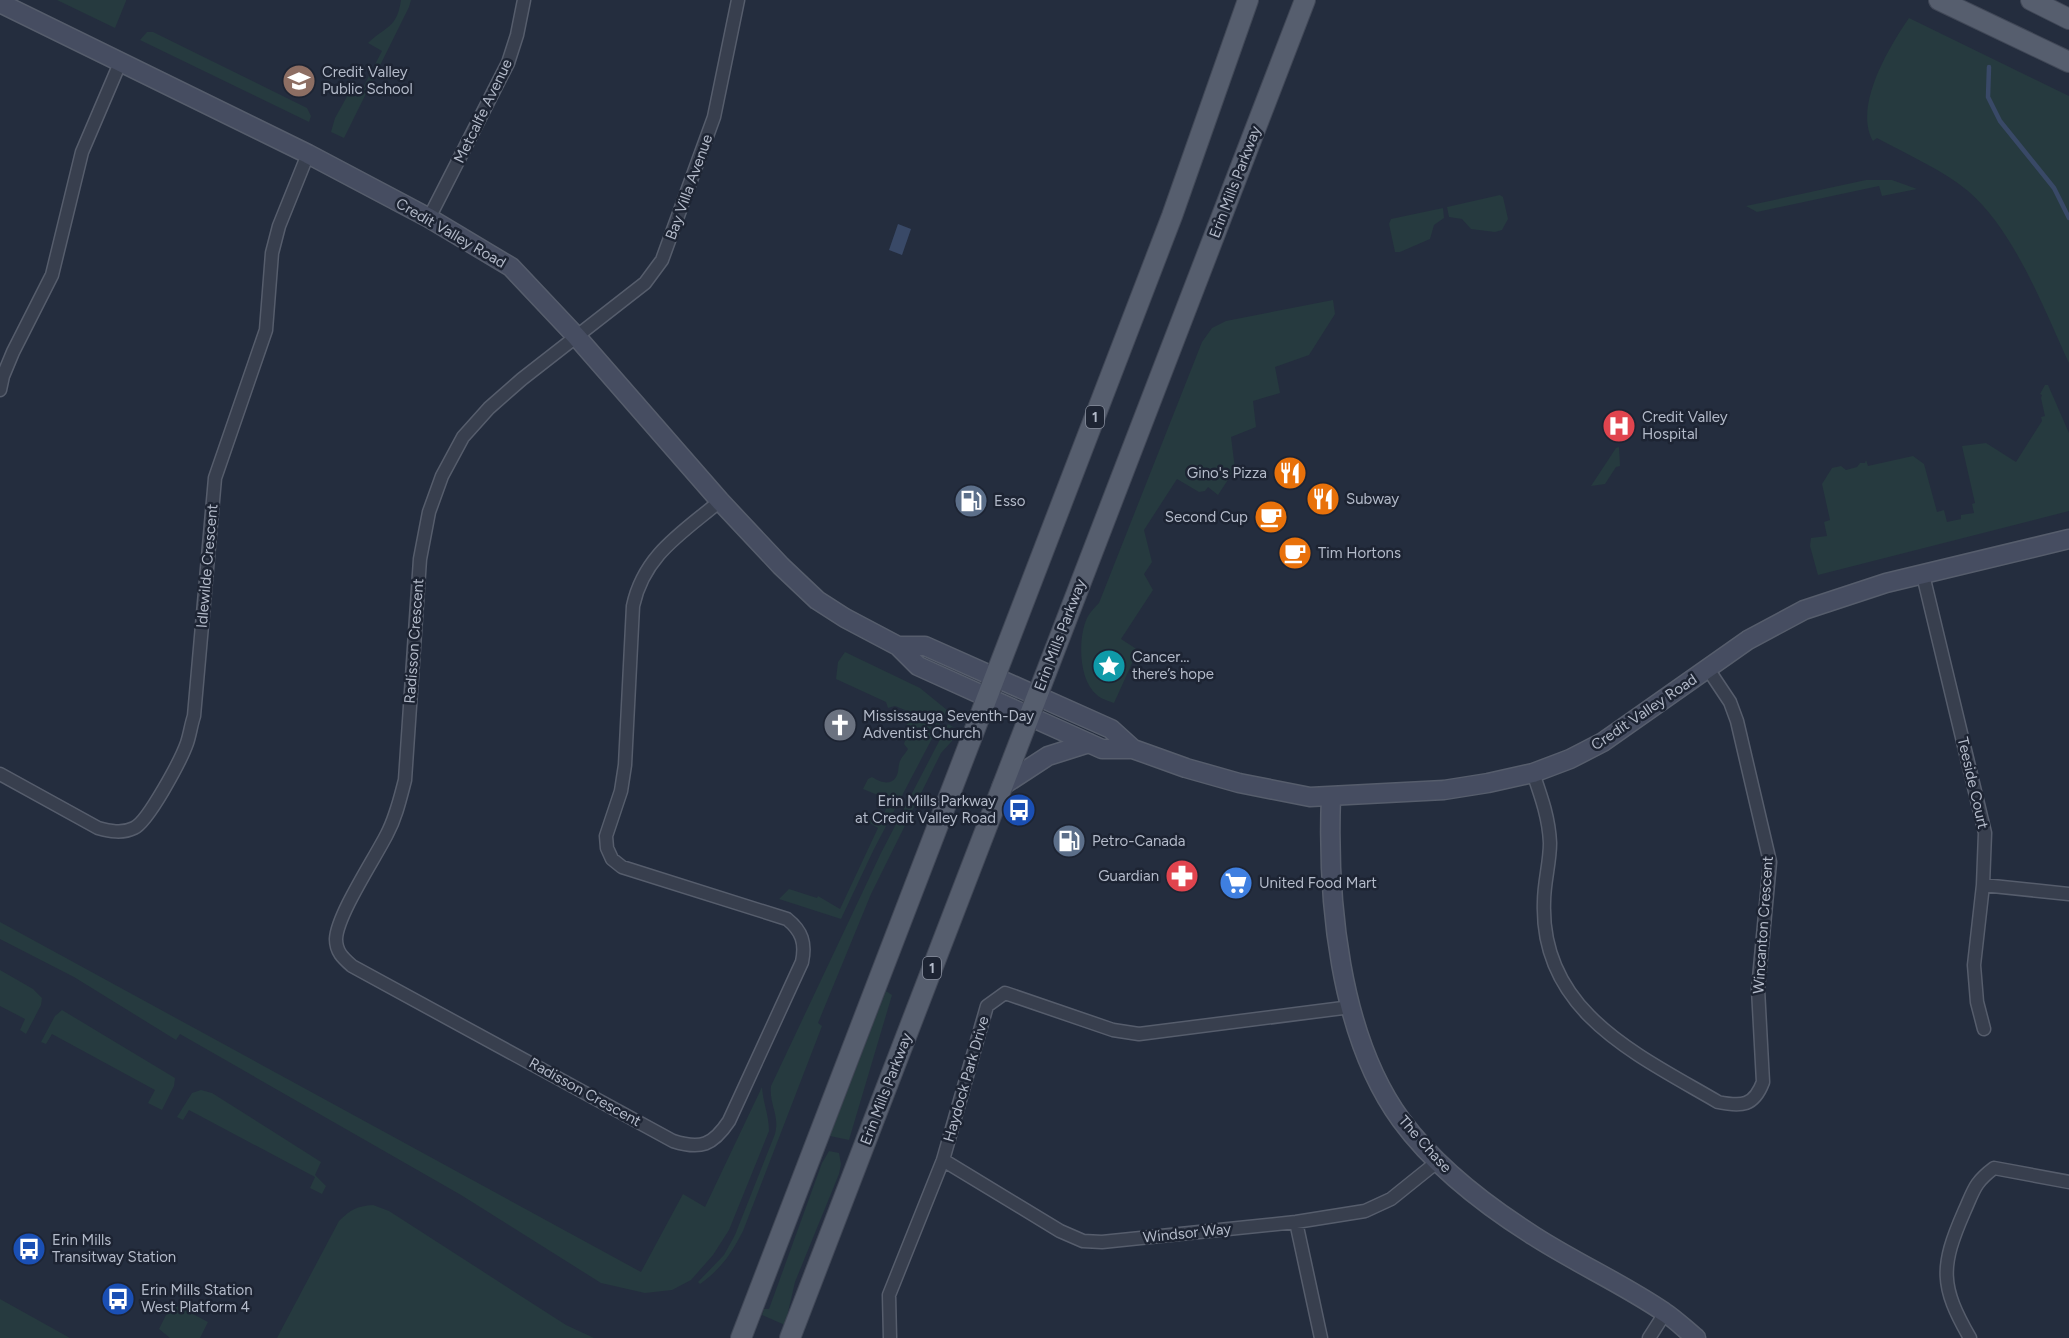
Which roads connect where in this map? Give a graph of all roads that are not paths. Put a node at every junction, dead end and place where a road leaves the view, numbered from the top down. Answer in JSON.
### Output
{"nodes":[{"id":1,"x":524,"y":0,"type":"edge"},
{"id":2,"x":738,"y":0,"type":"edge"},
{"id":3,"x":1248,"y":0,"type":"edge"},
{"id":4,"x":1305,"y":0,"type":"edge"},
{"id":5,"x":1939,"y":0,"type":"edge"},
{"id":6,"x":2031,"y":0,"type":"edge"},
{"id":7,"x":0,"y":3,"type":"edge"},
{"id":8,"x":2069,"y":19,"type":"edge"},
{"id":9,"x":2069,"y":62,"type":"edge"},
{"id":10,"x":120,"y":63,"type":"junction"},
{"id":11,"x":308,"y":154,"type":"junction"},
{"id":12,"x":429,"y":218,"type":"junction"},
{"id":13,"x":576,"y":336,"type":"junction"},
{"id":14,"x":0,"y":390,"type":"edge"},
{"id":15,"x":720,"y":501,"type":"junction"},
{"id":16,"x":2069,"y":539,"type":"edge"},
{"id":17,"x":1923,"y":575,"type":"junction"},
{"id":18,"x":898,"y":646,"type":"junction"},
{"id":19,"x":1708,"y":669,"type":"junction"},
{"id":20,"x":995,"y":677,"type":"junction"},
{"id":21,"x":1037,"y":696,"type":"junction"},
{"id":22,"x":987,"y":697,"type":"junction"},
{"id":23,"x":1029,"y":716,"type":"junction"},
{"id":24,"x":1089,"y":742,"type":"junction"},
{"id":25,"x":1132,"y":749,"type":"junction"},
{"id":26,"x":1533,"y":773,"type":"junction"},
{"id":27,"x":0,"y":774,"type":"edge"},
{"id":28,"x":1002,"y":786,"type":"junction"},
{"id":29,"x":1331,"y":796,"type":"junction"},
{"id":30,"x":1983,"y":885,"type":"junction"},
{"id":31,"x":2069,"y":894,"type":"edge"},
{"id":32,"x":1351,"y":1007,"type":"junction"},
{"id":33,"x":1984,"y":1029,"type":"dead end"},
{"id":34,"x":943,"y":1160,"type":"junction"},
{"id":35,"x":1437,"y":1162,"type":"junction"},
{"id":36,"x":2069,"y":1182,"type":"edge"},
{"id":37,"x":1296,"y":1222,"type":"junction"},
{"id":38,"x":1665,"y":1312,"type":"junction"},
{"id":39,"x":741,"y":1338,"type":"edge"},
{"id":40,"x":790,"y":1338,"type":"edge"},
{"id":41,"x":890,"y":1338,"type":"edge"},
{"id":42,"x":1321,"y":1338,"type":"edge"},
{"id":43,"x":1649,"y":1338,"type":"edge"},
{"id":44,"x":1696,"y":1338,"type":"edge"},
{"id":45,"x":1970,"y":1338,"type":"edge"}],
"edges":[{"from":1,"to":12,"type":"street","name":"Metcalfe Avenue"},
{"from":2,"to":13,"type":"street","name":"Bay Villa Avenue"},
{"from":3,"to":20,"type":"main road","number":"1"},
{"from":4,"to":21,"type":"main road","name":"Erin Mills Parkway","number":"1"},
{"from":5,"to":9,"type":"main road"},
{"from":6,"to":8,"type":"main road"},
{"from":7,"to":10,"type":"street","name":"Credit Valley Road"},
{"from":10,"to":11,"type":"street","name":"Credit Valley Road"},
{"from":10,"to":14,"type":"street"},
{"from":11,"to":12,"type":"street","name":"Credit Valley Road"},
{"from":11,"to":27,"type":"street","name":"Idlewilde Crescent"},
{"from":12,"to":13,"type":"street","name":"Credit Valley Road"},
{"from":13,"to":15,"type":"street","name":"Credit Valley Road"},
{"from":13,"to":15,"type":"street","name":"Radisson Crescent"},
{"from":15,"to":18,"type":"street","name":"Credit Valley Road"},
{"from":16,"to":17,"type":"street","name":"Credit Valley Road"},
{"from":17,"to":19,"type":"street","name":"Credit Valley Road"},
{"from":17,"to":30,"type":"street","name":"Teeside Court"},
{"from":18,"to":20,"type":"street","name":"Credit Valley Road"},
{"from":18,"to":22,"type":"street","name":"Credit Valley Road"},
{"from":19,"to":26,"type":"street","name":"Credit Valley Road"},
{"from":19,"to":26,"type":"street","name":"Wincanton Crescent"},
{"from":20,"to":21,"type":"street","name":"Credit Valley Road"},
{"from":20,"to":22,"type":"main road","number":"1"},
{"from":21,"to":23,"type":"main road","name":"Erin Mills Parkway","number":"1"},
{"from":21,"to":25,"type":"street","name":"Credit Valley Road"},
{"from":22,"to":23,"type":"street","name":"Credit Valley Road"},
{"from":22,"to":39,"type":"main road","number":"1"},
{"from":23,"to":24,"type":"street","name":"Credit Valley Road"},
{"from":23,"to":28,"type":"main road","name":"Erin Mills Parkway","number":"1"},
{"from":24,"to":25,"type":"street","name":"Credit Valley Road"},
{"from":24,"to":28,"type":"street"},
{"from":25,"to":29,"type":"street","name":"Credit Valley Road"},
{"from":26,"to":29,"type":"street","name":"Credit Valley Road"},
{"from":28,"to":40,"type":"main road","name":"Erin Mills Parkway","number":"1"},
{"from":29,"to":32,"type":"street","name":"The Chase"},
{"from":30,"to":31,"type":"street"},
{"from":30,"to":33,"type":"street","name":"Teeside Court"},
{"from":32,"to":34,"type":"street","name":"Haydock Park Drive"},
{"from":32,"to":35,"type":"street","name":"The Chase"},
{"from":34,"to":37,"type":"street","name":"Windsor Way"},
{"from":34,"to":41,"type":"street","name":"Haydock Park Drive"},
{"from":35,"to":37,"type":"street","name":"Windsor Way"},
{"from":35,"to":38,"type":"street","name":"The Chase"},
{"from":36,"to":45,"type":"street"},
{"from":37,"to":42,"type":"street"},
{"from":38,"to":43,"type":"street"},
{"from":38,"to":44,"type":"street","name":"The Chase"}]}
